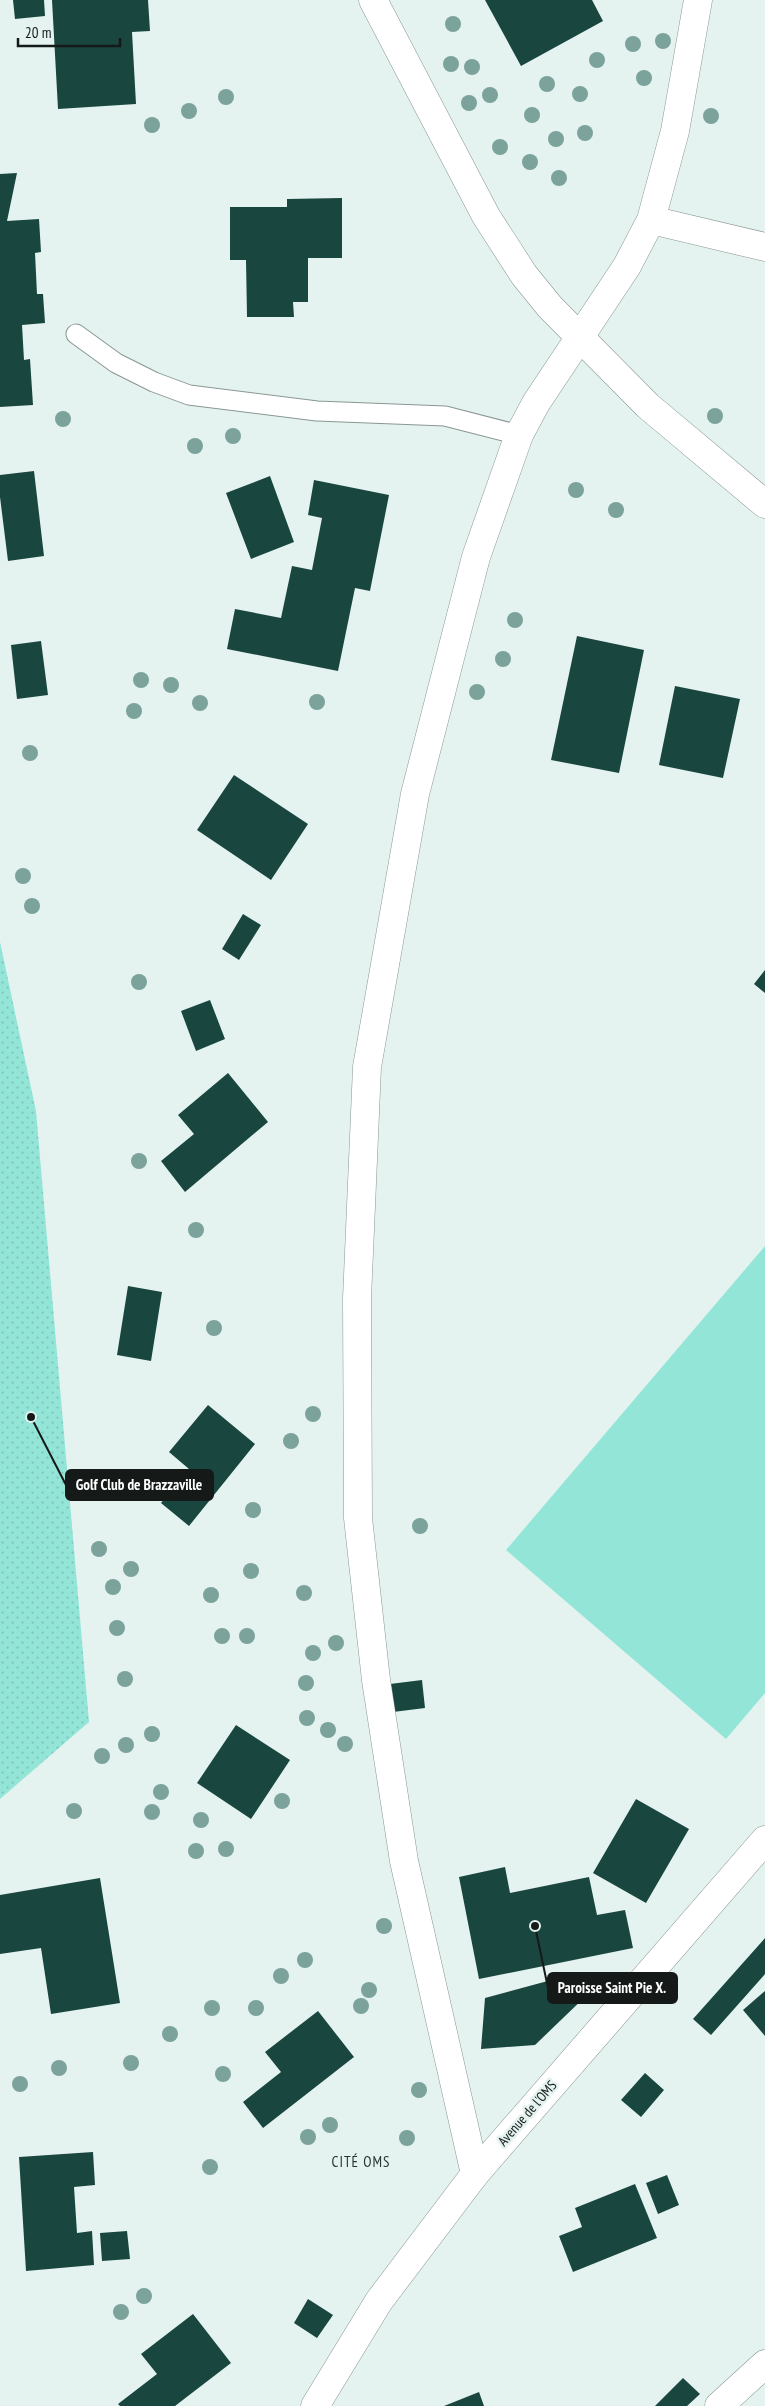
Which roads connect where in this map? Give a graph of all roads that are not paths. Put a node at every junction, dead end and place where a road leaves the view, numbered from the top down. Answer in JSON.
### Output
{"nodes":[{"id":1,"x":373,"y":0,"type":"edge"},
{"id":2,"x":698,"y":0,"type":"edge"},
{"id":3,"x":651,"y":220,"type":"junction"},
{"id":4,"x":765,"y":247,"type":"edge"},
{"id":5,"x":76,"y":334,"type":"dead end"},
{"id":6,"x":582,"y":336,"type":"junction"},
{"id":7,"x":519,"y":434,"type":"junction"},
{"id":8,"x":765,"y":504,"type":"edge"},
{"id":9,"x":765,"y":1840,"type":"edge"},
{"id":10,"x":475,"y":2174,"type":"junction"},
{"id":11,"x":765,"y":2364,"type":"edge"},
{"id":12,"x":315,"y":2406,"type":"edge"},
{"id":13,"x":719,"y":2406,"type":"edge"}],
"edges":[{"from":1,"to":6,"type":"street"},
{"from":2,"to":3,"type":"street"},
{"from":3,"to":4,"type":"street"},
{"from":3,"to":6,"type":"street"},
{"from":5,"to":7,"type":"lane"},
{"from":6,"to":7,"type":"street"},
{"from":6,"to":8,"type":"street"},
{"from":7,"to":10,"type":"street"},
{"from":9,"to":10,"type":"street","name":"Avenue de l'OMS"},
{"from":10,"to":12,"type":"street","name":"Avenue de l'OMS"},
{"from":11,"to":13,"type":"street"}]}
